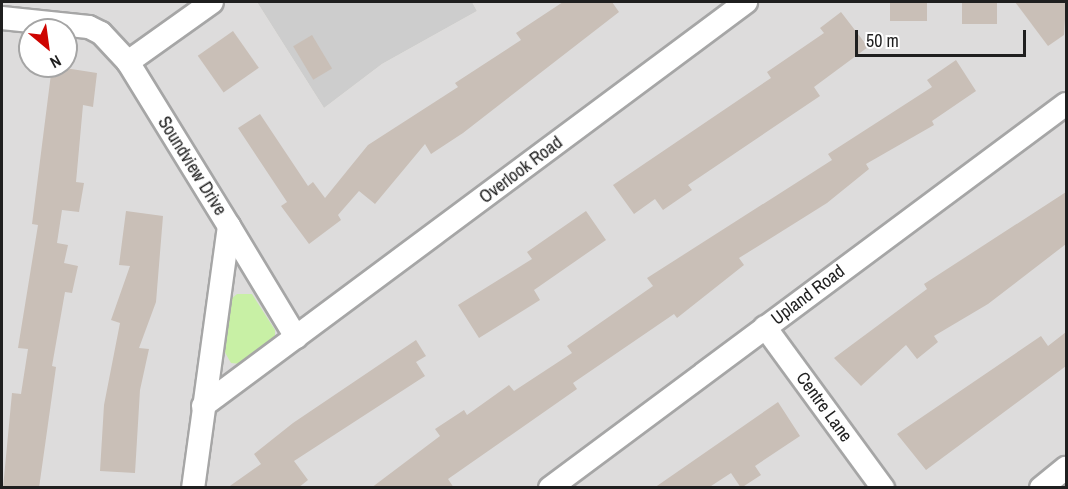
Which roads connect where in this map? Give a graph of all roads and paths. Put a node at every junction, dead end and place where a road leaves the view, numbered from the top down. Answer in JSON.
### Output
{"nodes":[{"id":1,"x":212,"y":2,"type":"edge"},
{"id":2,"x":746,"y":2,"type":"edge"},
{"id":3,"x":2,"y":18,"type":"edge"},
{"id":4,"x":128,"y":62,"type":"junction"},
{"id":5,"x":1066,"y":104,"type":"edge"},
{"id":6,"x":229,"y":226,"type":"junction"},
{"id":7,"x":765,"y":327,"type":"junction"},
{"id":8,"x":296,"y":337,"type":"junction"},
{"id":9,"x":203,"y":406,"type":"junction"},
{"id":10,"x":1066,"y":468,"type":"edge"},
{"id":11,"x":193,"y":488,"type":"edge"},
{"id":12,"x":550,"y":488,"type":"edge"},
{"id":13,"x":883,"y":488,"type":"edge"},
{"id":14,"x":1041,"y":488,"type":"edge"}],
"edges":[{"from":1,"to":4,"type":"street"},
{"from":2,"to":8,"type":"street","name":"Overlook Road"},
{"from":3,"to":4,"type":"street","name":"Soundview Drive"},
{"from":4,"to":6,"type":"street","name":"Soundview Drive"},
{"from":5,"to":7,"type":"street","name":"Upland Road"},
{"from":6,"to":8,"type":"street"},
{"from":6,"to":9,"type":"street","name":"Soundview Drive"},
{"from":7,"to":12,"type":"street","name":"Upland Road"},
{"from":7,"to":13,"type":"street","name":"Centre Lane"},
{"from":8,"to":9,"type":"street","name":"Overlook Road"},
{"from":9,"to":11,"type":"street","name":"Soundview Drive"},
{"from":10,"to":14,"type":"street"}]}
